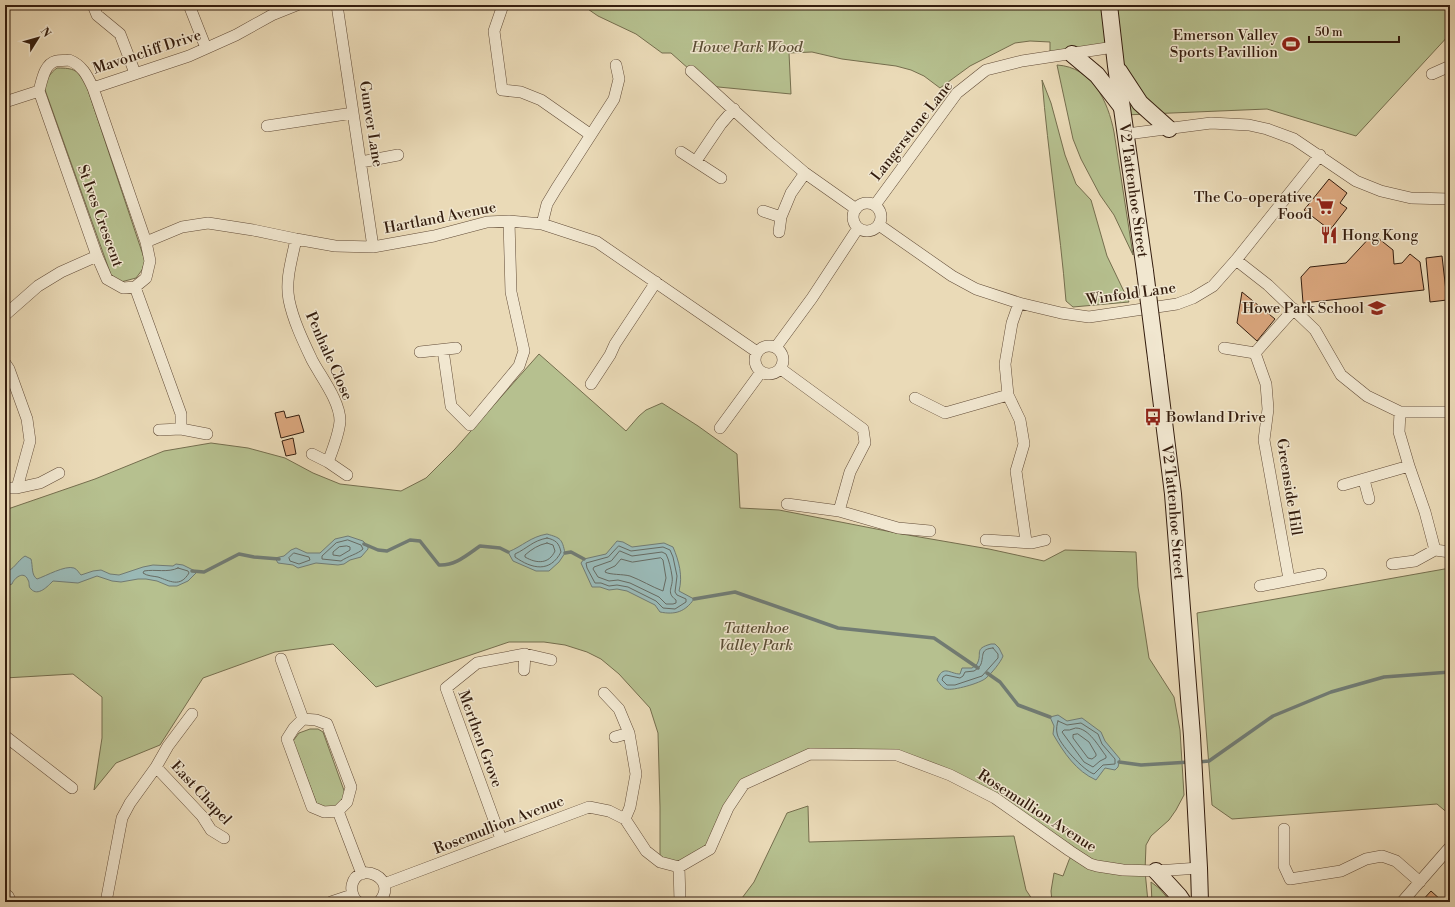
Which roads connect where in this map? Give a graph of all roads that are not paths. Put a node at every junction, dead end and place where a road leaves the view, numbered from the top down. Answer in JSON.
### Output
{"nodes":[{"id":1,"x":93,"y":5,"type":"edge"},
{"id":2,"x":189,"y":5,"type":"edge"},
{"id":3,"x":298,"y":5,"type":"edge"},
{"id":4,"x":337,"y":5,"type":"edge"},
{"id":5,"x":503,"y":5,"type":"edge"},
{"id":6,"x":1109,"y":5,"type":"edge"},
{"id":7,"x":1114,"y":47,"type":"junction"},
{"id":8,"x":206,"y":48,"type":"junction"},
{"id":9,"x":1072,"y":54,"type":"junction"},
{"id":10,"x":616,"y":65,"type":"dead end"},
{"id":11,"x":1116,"y":66,"type":"junction"},
{"id":12,"x":1450,"y":66,"type":"edge"},
{"id":13,"x":691,"y":71,"type":"dead end"},
{"id":14,"x":135,"y":73,"type":"junction"},
{"id":15,"x":1432,"y":74,"type":"dead end"},
{"id":16,"x":92,"y":88,"type":"junction"},
{"id":17,"x":39,"y":91,"type":"junction"},
{"id":18,"x":5,"y":102,"type":"edge"},
{"id":19,"x":1122,"y":108,"type":"junction"},
{"id":20,"x":734,"y":109,"type":"junction"},
{"id":21,"x":353,"y":113,"type":"junction"},
{"id":22,"x":267,"y":126,"type":"dead end"},
{"id":23,"x":1169,"y":129,"type":"junction"},
{"id":24,"x":1126,"y":134,"type":"junction"},
{"id":25,"x":591,"y":135,"type":"junction"},
{"id":26,"x":681,"y":152,"type":"dead end"},
{"id":27,"x":398,"y":155,"type":"dead end"},
{"id":28,"x":1320,"y":155,"type":"junction"},
{"id":29,"x":696,"y":161,"type":"junction"},
{"id":30,"x":361,"y":162,"type":"junction"},
{"id":31,"x":805,"y":173,"type":"junction"},
{"id":32,"x":721,"y":178,"type":"dead end"},
{"id":33,"x":1450,"y":199,"type":"edge"},
{"id":34,"x":875,"y":205,"type":"junction"},
{"id":35,"x":856,"y":209,"type":"junction"},
{"id":36,"x":763,"y":211,"type":"dead end"},
{"id":37,"x":781,"y":217,"type":"junction"},
{"id":38,"x":509,"y":221,"type":"junction"},
{"id":39,"x":542,"y":224,"type":"junction"},
{"id":40,"x":879,"y":225,"type":"junction"},
{"id":41,"x":858,"y":228,"type":"junction"},
{"id":42,"x":778,"y":232,"type":"dead end"},
{"id":43,"x":296,"y":239,"type":"junction"},
{"id":44,"x":146,"y":242,"type":"junction"},
{"id":45,"x":373,"y":247,"type":"junction"},
{"id":46,"x":97,"y":256,"type":"junction"},
{"id":47,"x":1236,"y":260,"type":"junction"},
{"id":48,"x":656,"y":282,"type":"junction"},
{"id":49,"x":135,"y":287,"type":"junction"},
{"id":50,"x":1019,"y":303,"type":"junction"},
{"id":51,"x":1294,"y":309,"type":"junction"},
{"id":52,"x":5,"y":315,"type":"edge"},
{"id":53,"x":456,"y":348,"type":"dead end"},
{"id":54,"x":776,"y":348,"type":"junction"},
{"id":55,"x":1224,"y":348,"type":"dead end"},
{"id":56,"x":443,"y":350,"type":"junction"},
{"id":57,"x":420,"y":352,"type":"dead end"},
{"id":58,"x":757,"y":352,"type":"junction"},
{"id":59,"x":1255,"y":354,"type":"junction"},
{"id":60,"x":5,"y":363,"type":"edge"},
{"id":61,"x":781,"y":369,"type":"junction"},
{"id":62,"x":761,"y":372,"type":"junction"},
{"id":63,"x":592,"y":384,"type":"dead end"},
{"id":64,"x":1008,"y":395,"type":"junction"},
{"id":65,"x":915,"y":398,"type":"dead end"},
{"id":66,"x":1400,"y":412,"type":"junction"},
{"id":67,"x":1450,"y":412,"type":"edge"},
{"id":68,"x":720,"y":428,"type":"dead end"},
{"id":69,"x":181,"y":429,"type":"junction"},
{"id":70,"x":159,"y":430,"type":"dead end"},
{"id":71,"x":207,"y":434,"type":"dead end"},
{"id":72,"x":312,"y":454,"type":"dead end"},
{"id":73,"x":328,"y":462,"type":"junction"},
{"id":74,"x":1409,"y":466,"type":"junction"},
{"id":75,"x":59,"y":473,"type":"dead end"},
{"id":76,"x":347,"y":476,"type":"dead end"},
{"id":77,"x":1364,"y":480,"type":"junction"},
{"id":78,"x":1343,"y":485,"type":"dead end"},
{"id":79,"x":5,"y":488,"type":"edge"},
{"id":80,"x":17,"y":488,"type":"junction"},
{"id":81,"x":1369,"y":499,"type":"dead end"},
{"id":82,"x":787,"y":504,"type":"dead end"},
{"id":83,"x":839,"y":511,"type":"junction"},
{"id":84,"x":930,"y":531,"type":"dead end"},
{"id":85,"x":986,"y":540,"type":"dead end"},
{"id":86,"x":1044,"y":540,"type":"dead end"},
{"id":87,"x":1026,"y":541,"type":"junction"},
{"id":88,"x":1435,"y":550,"type":"junction"},
{"id":89,"x":1450,"y":552,"type":"edge"},
{"id":90,"x":1392,"y":564,"type":"dead end"},
{"id":91,"x":1321,"y":574,"type":"dead end"},
{"id":92,"x":1289,"y":579,"type":"junction"},
{"id":93,"x":1260,"y":586,"type":"dead end"},
{"id":94,"x":525,"y":654,"type":"junction"},
{"id":95,"x":281,"y":659,"type":"dead end"},
{"id":96,"x":551,"y":660,"type":"dead end"},
{"id":97,"x":524,"y":670,"type":"dead end"},
{"id":98,"x":604,"y":693,"type":"dead end"},
{"id":99,"x":192,"y":714,"type":"dead end"},
{"id":100,"x":303,"y":719,"type":"junction"},
{"id":101,"x":629,"y":733,"type":"junction"},
{"id":102,"x":5,"y":736,"type":"edge"},
{"id":103,"x":615,"y":737,"type":"dead end"},
{"id":104,"x":156,"y":767,"type":"junction"},
{"id":105,"x":72,"y":788,"type":"dead end"},
{"id":106,"x":338,"y":811,"type":"junction"},
{"id":107,"x":625,"y":819,"type":"junction"},
{"id":108,"x":1284,"y":829,"type":"dead end"},
{"id":109,"x":224,"y":838,"type":"dead end"},
{"id":110,"x":501,"y":839,"type":"junction"},
{"id":111,"x":1450,"y":847,"type":"edge"},
{"id":112,"x":679,"y":867,"type":"junction"},
{"id":113,"x":1199,"y":868,"type":"junction"},
{"id":114,"x":1156,"y":871,"type":"junction"},
{"id":115,"x":362,"y":874,"type":"junction"},
{"id":116,"x":1420,"y":882,"type":"junction"},
{"id":117,"x":384,"y":884,"type":"junction"},
{"id":118,"x":5,"y":894,"type":"edge"},
{"id":119,"x":1200,"y":894,"type":"edge"},
{"id":120,"x":355,"y":898,"type":"edge"},
{"id":121,"x":11,"y":902,"type":"edge"},
{"id":122,"x":106,"y":902,"type":"edge"},
{"id":123,"x":331,"y":902,"type":"edge"},
{"id":124,"x":378,"y":902,"type":"edge"},
{"id":125,"x":680,"y":902,"type":"edge"},
{"id":126,"x":1183,"y":902,"type":"edge"},
{"id":127,"x":1208,"y":902,"type":"edge"},
{"id":128,"x":1402,"y":902,"type":"edge"}],
"edges":[{"from":1,"to":14,"type":"street"},
{"from":2,"to":8,"type":"street"},
{"from":3,"to":8,"type":"street","name":"Mavoncliff Drive"},
{"from":4,"to":21,"type":"street","name":"Gunver Lane"},
{"from":5,"to":25,"type":"street"},
{"from":6,"to":7,"type":"street","name":"V2 Tattenhoe Street"},
{"from":7,"to":9,"type":"street","name":"Langerstone Lane"},
{"from":7,"to":11,"type":"street","name":"V2 Tattenhoe Street"},
{"from":8,"to":14,"type":"street","name":"Mavoncliff Drive"},
{"from":9,"to":19,"type":"street"},
{"from":9,"to":34,"type":"street","name":"Langerstone Lane"},
{"from":10,"to":25,"type":"street"},
{"from":11,"to":19,"type":"street","name":"V2 Tattenhoe Street"},
{"from":11,"to":23,"type":"street"},
{"from":12,"to":15,"type":"street"},
{"from":13,"to":20,"type":"street"},
{"from":14,"to":16,"type":"street","name":"Mavoncliff Drive"},
{"from":16,"to":17,"type":"street","name":"Mavoncliff Drive"},
{"from":16,"to":44,"type":"street","name":"St Ives Crescent"},
{"from":17,"to":18,"type":"street"},
{"from":17,"to":46,"type":"street","name":"St Ives Crescent"},
{"from":19,"to":24,"type":"street","name":"V2 Tattenhoe Street"},
{"from":20,"to":29,"type":"street"},
{"from":20,"to":31,"type":"street"},
{"from":21,"to":22,"type":"street"},
{"from":21,"to":30,"type":"street","name":"Gunver Lane"},
{"from":23,"to":24,"type":"street"},
{"from":23,"to":28,"type":"street"},
{"from":24,"to":113,"type":"street","name":"V2 Tattenhoe Street","bridge":true},
{"from":25,"to":39,"type":"street"},
{"from":26,"to":29,"type":"street"},
{"from":27,"to":30,"type":"street"},
{"from":28,"to":33,"type":"street"},
{"from":28,"to":47,"type":"street","name":"Winfold Lane"},
{"from":29,"to":32,"type":"street"},
{"from":30,"to":45,"type":"street","name":"Gunver Lane"},
{"from":31,"to":35,"type":"street"},
{"from":31,"to":37,"type":"street"},
{"from":34,"to":35,"type":"street"},
{"from":34,"to":40,"type":"street"},
{"from":35,"to":41,"type":"street"},
{"from":36,"to":37,"type":"street"},
{"from":37,"to":42,"type":"street"},
{"from":38,"to":39,"type":"street","name":"Hartland Avenue"},
{"from":38,"to":45,"type":"street","name":"Hartland Avenue"},
{"from":38,"to":56,"type":"street"},
{"from":39,"to":48,"type":"street","name":"Hartland Avenue"},
{"from":40,"to":41,"type":"street"},
{"from":40,"to":50,"type":"street","name":"Winfold Lane"},
{"from":41,"to":54,"type":"street"},
{"from":43,"to":44,"type":"street","name":"Hartland Avenue"},
{"from":43,"to":45,"type":"street","name":"Hartland Avenue"},
{"from":43,"to":73,"type":"street","name":"Penhale Close"},
{"from":44,"to":49,"type":"street","name":"St Ives Crescent"},
{"from":46,"to":49,"type":"street","name":"St Ives Crescent"},
{"from":46,"to":52,"type":"street"},
{"from":47,"to":50,"type":"street","name":"Winfold Lane"},
{"from":47,"to":51,"type":"street"},
{"from":48,"to":58,"type":"street","name":"Hartland Avenue"},
{"from":48,"to":63,"type":"street"},
{"from":49,"to":69,"type":"street"},
{"from":50,"to":64,"type":"street"},
{"from":51,"to":59,"type":"street"},
{"from":51,"to":66,"type":"street"},
{"from":53,"to":56,"type":"street"},
{"from":54,"to":58,"type":"street"},
{"from":54,"to":61,"type":"street"},
{"from":55,"to":59,"type":"street"},
{"from":56,"to":57,"type":"street"},
{"from":58,"to":62,"type":"street"},
{"from":59,"to":92,"type":"street","name":"Greenside Hill"},
{"from":60,"to":80,"type":"street"},
{"from":61,"to":62,"type":"street"},
{"from":61,"to":83,"type":"street"},
{"from":62,"to":68,"type":"street"},
{"from":64,"to":65,"type":"street"},
{"from":64,"to":87,"type":"street"},
{"from":66,"to":67,"type":"street"},
{"from":66,"to":74,"type":"street"},
{"from":69,"to":70,"type":"street"},
{"from":69,"to":71,"type":"street"},
{"from":72,"to":73,"type":"street"},
{"from":73,"to":76,"type":"street"},
{"from":74,"to":77,"type":"street"},
{"from":74,"to":88,"type":"street"},
{"from":75,"to":80,"type":"street"},
{"from":77,"to":78,"type":"street"},
{"from":77,"to":81,"type":"street"},
{"from":79,"to":80,"type":"street"},
{"from":82,"to":83,"type":"street"},
{"from":83,"to":84,"type":"street"},
{"from":85,"to":87,"type":"street"},
{"from":86,"to":87,"type":"street"},
{"from":88,"to":89,"type":"street"},
{"from":88,"to":90,"type":"street"},
{"from":91,"to":92,"type":"street"},
{"from":92,"to":93,"type":"street"},
{"from":94,"to":96,"type":"street","name":"Merthen Grove"},
{"from":94,"to":97,"type":"street"},
{"from":94,"to":110,"type":"street","name":"Merthen Grove"},
{"from":95,"to":100,"type":"street"},
{"from":98,"to":101,"type":"street"},
{"from":99,"to":104,"type":"street","name":"East Chapel"},
{"from":100,"to":106,"type":"street"},
{"from":100,"to":106,"type":"street"},
{"from":101,"to":103,"type":"street"},
{"from":101,"to":107,"type":"street"},
{"from":102,"to":105,"type":"street"},
{"from":104,"to":109,"type":"street","name":"East Chapel"},
{"from":104,"to":122,"type":"street","name":"East Chapel"},
{"from":106,"to":115,"type":"street"},
{"from":107,"to":110,"type":"street","name":"Rosemullion Avenue"},
{"from":107,"to":112,"type":"street"},
{"from":108,"to":116,"type":"street"},
{"from":110,"to":117,"type":"street","name":"Rosemullion Avenue"},
{"from":111,"to":116,"type":"street"},
{"from":112,"to":114,"type":"street","name":"Rosemullion Avenue"},
{"from":112,"to":125,"type":"street"},
{"from":113,"to":114,"type":"street","name":"Rosemullion Avenue"},
{"from":113,"to":119,"type":"street","name":"V2 Tattenhoe Street"},
{"from":114,"to":126,"type":"street"},
{"from":115,"to":117,"type":"street"},
{"from":115,"to":120,"type":"street"},
{"from":116,"to":128,"type":"street"},
{"from":117,"to":124,"type":"street"},
{"from":118,"to":121,"type":"street"},
{"from":119,"to":127,"type":"street"},
{"from":120,"to":123,"type":"street"}]}
